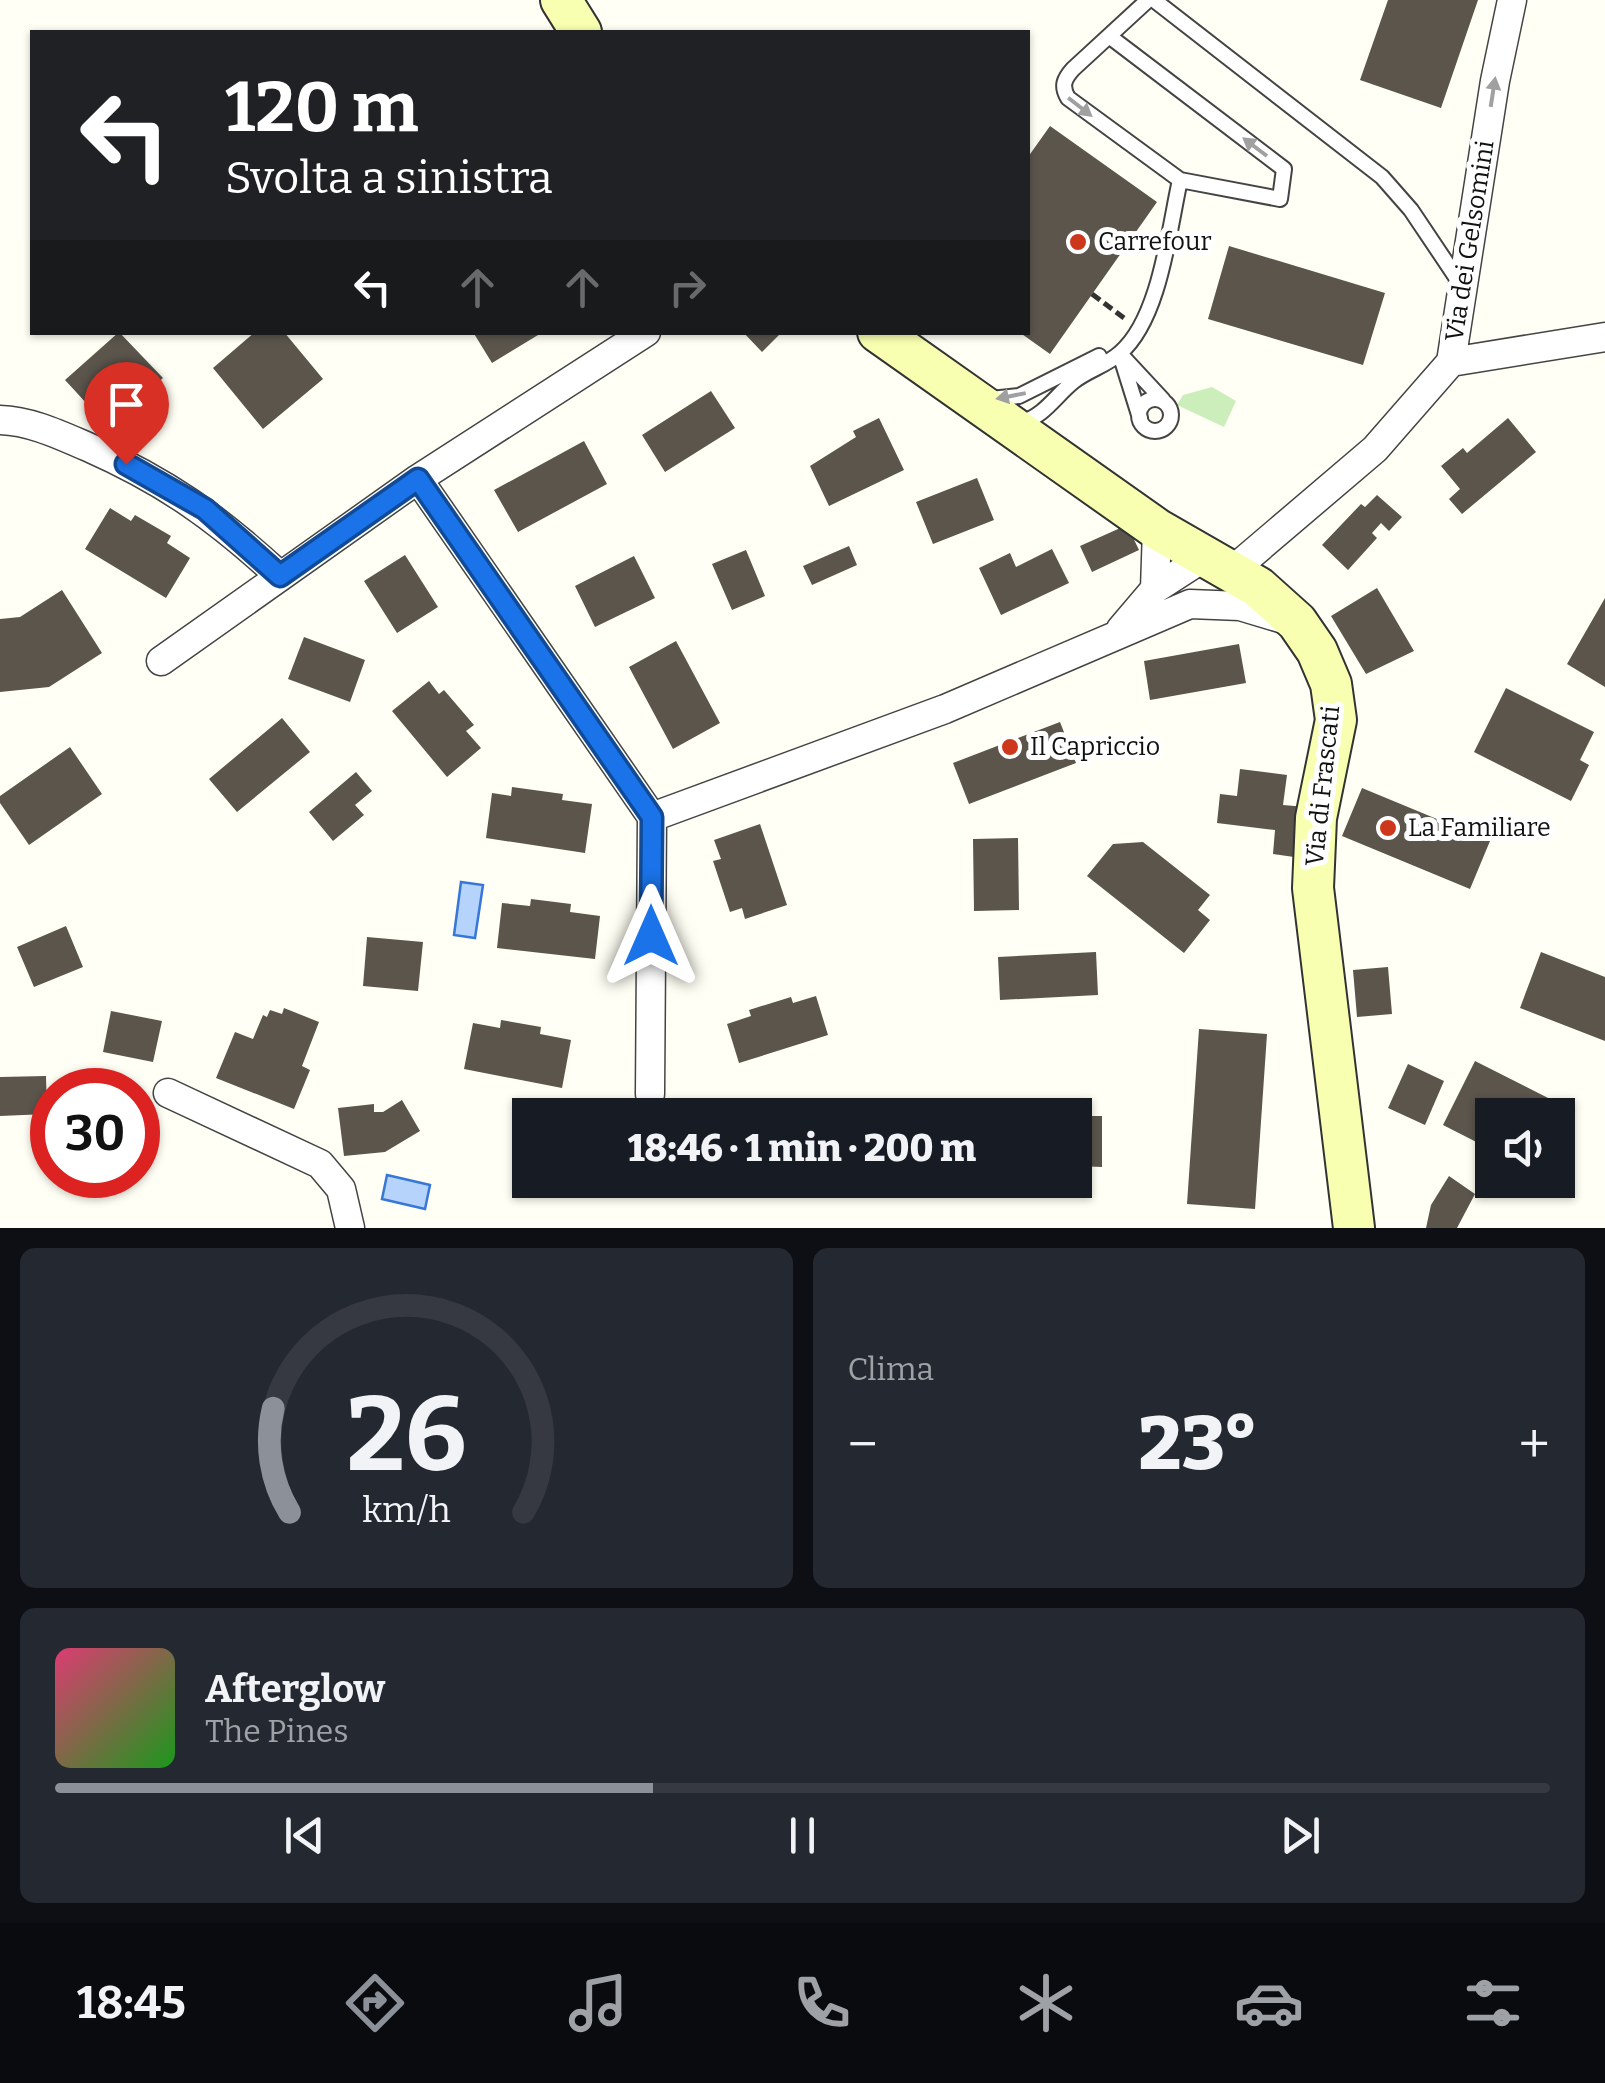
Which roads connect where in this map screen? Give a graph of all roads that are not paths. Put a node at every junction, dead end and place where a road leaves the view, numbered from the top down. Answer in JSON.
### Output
{"nodes":[{"id":1,"x":562,"y":0,"type":"edge"},
{"id":2,"x":1151,"y":0,"type":"edge"},
{"id":3,"x":1512,"y":0,"type":"edge"},
{"id":4,"x":580,"y":30,"type":"edge"},
{"id":5,"x":1109,"y":36,"type":"junction"},
{"id":6,"x":1180,"y":180,"type":"junction"},
{"id":7,"x":1462,"y":287,"type":"junction"},
{"id":8,"x":641,"y":335,"type":"edge"},
{"id":9,"x":882,"y":335,"type":"edge"},
{"id":10,"x":1605,"y":338,"type":"edge"},
{"id":11,"x":1120,"y":354,"type":"junction"},
{"id":12,"x":1450,"y":362,"type":"junction"},
{"id":13,"x":963,"y":395,"type":"junction"},
{"id":14,"x":1162,"y":400,"type":"junction"},
{"id":15,"x":1140,"y":418,"type":"junction"},
{"id":16,"x":0,"y":420,"type":"edge"},
{"id":17,"x":1004,"y":424,"type":"junction"},
{"id":18,"x":418,"y":479,"type":"junction"},
{"id":19,"x":1157,"y":530,"type":"junction"},
{"id":20,"x":280,"y":576,"type":"junction"},
{"id":21,"x":1234,"y":580,"type":"junction"},
{"id":22,"x":1155,"y":589,"type":"junction"},
{"id":23,"x":1121,"y":630,"type":"junction"},
{"id":24,"x":161,"y":661,"type":"dead end"},
{"id":25,"x":652,"y":817,"type":"junction"},
{"id":26,"x":168,"y":1094,"type":"dead end"},
{"id":27,"x":650,"y":1094,"type":"dead end"},
{"id":28,"x":350,"y":1228,"type":"edge"},
{"id":29,"x":1354,"y":1228,"type":"edge"}],
"edges":[{"from":1,"to":4,"type":"main road"},
{"from":2,"to":5,"type":"lane"},
{"from":2,"to":7,"type":"lane"},
{"from":7,"to":3,"type":"street","name":"Via dei Gelsomini","one_way":true},
{"from":5,"to":6,"type":"lane","one_way":true},
{"from":6,"to":5,"type":"lane","one_way":true},
{"from":6,"to":11,"type":"lane"},
{"from":7,"to":12,"type":"street","name":"Via dei Gelsomini"},
{"from":8,"to":18,"type":"street"},
{"from":9,"to":13,"type":"main road","name":"Via di Frascati"},
{"from":10,"to":12,"type":"street"},
{"from":11,"to":13,"type":"lane","one_way":true},
{"from":11,"to":14,"type":"lane"},
{"from":11,"to":15,"type":"lane"},
{"from":11,"to":17,"type":"lane"},
{"from":12,"to":21,"type":"street","name":"Via dei Gelsomini"},
{"from":13,"to":17,"type":"main road","name":"Via di Frascati"},
{"from":14,"to":15,"type":"lane"},
{"from":14,"to":15,"type":"lane"},
{"from":16,"to":20,"type":"street"},
{"from":17,"to":19,"type":"main road","name":"Via di Frascati"},
{"from":18,"to":20,"type":"street"},
{"from":18,"to":25,"type":"street"},
{"from":19,"to":21,"type":"main road","name":"Via di Frascati"},
{"from":19,"to":22,"type":"street"},
{"from":20,"to":24,"type":"street"},
{"from":21,"to":22,"type":"street","name":"Via dei Gelsomini"},
{"from":21,"to":23,"type":"street"},
{"from":21,"to":29,"type":"main road","name":"Via di Frascati"},
{"from":22,"to":23,"type":"street","name":"Via dei Gelsomini"},
{"from":23,"to":25,"type":"street"},
{"from":25,"to":27,"type":"street"},
{"from":26,"to":28,"type":"street"}]}
